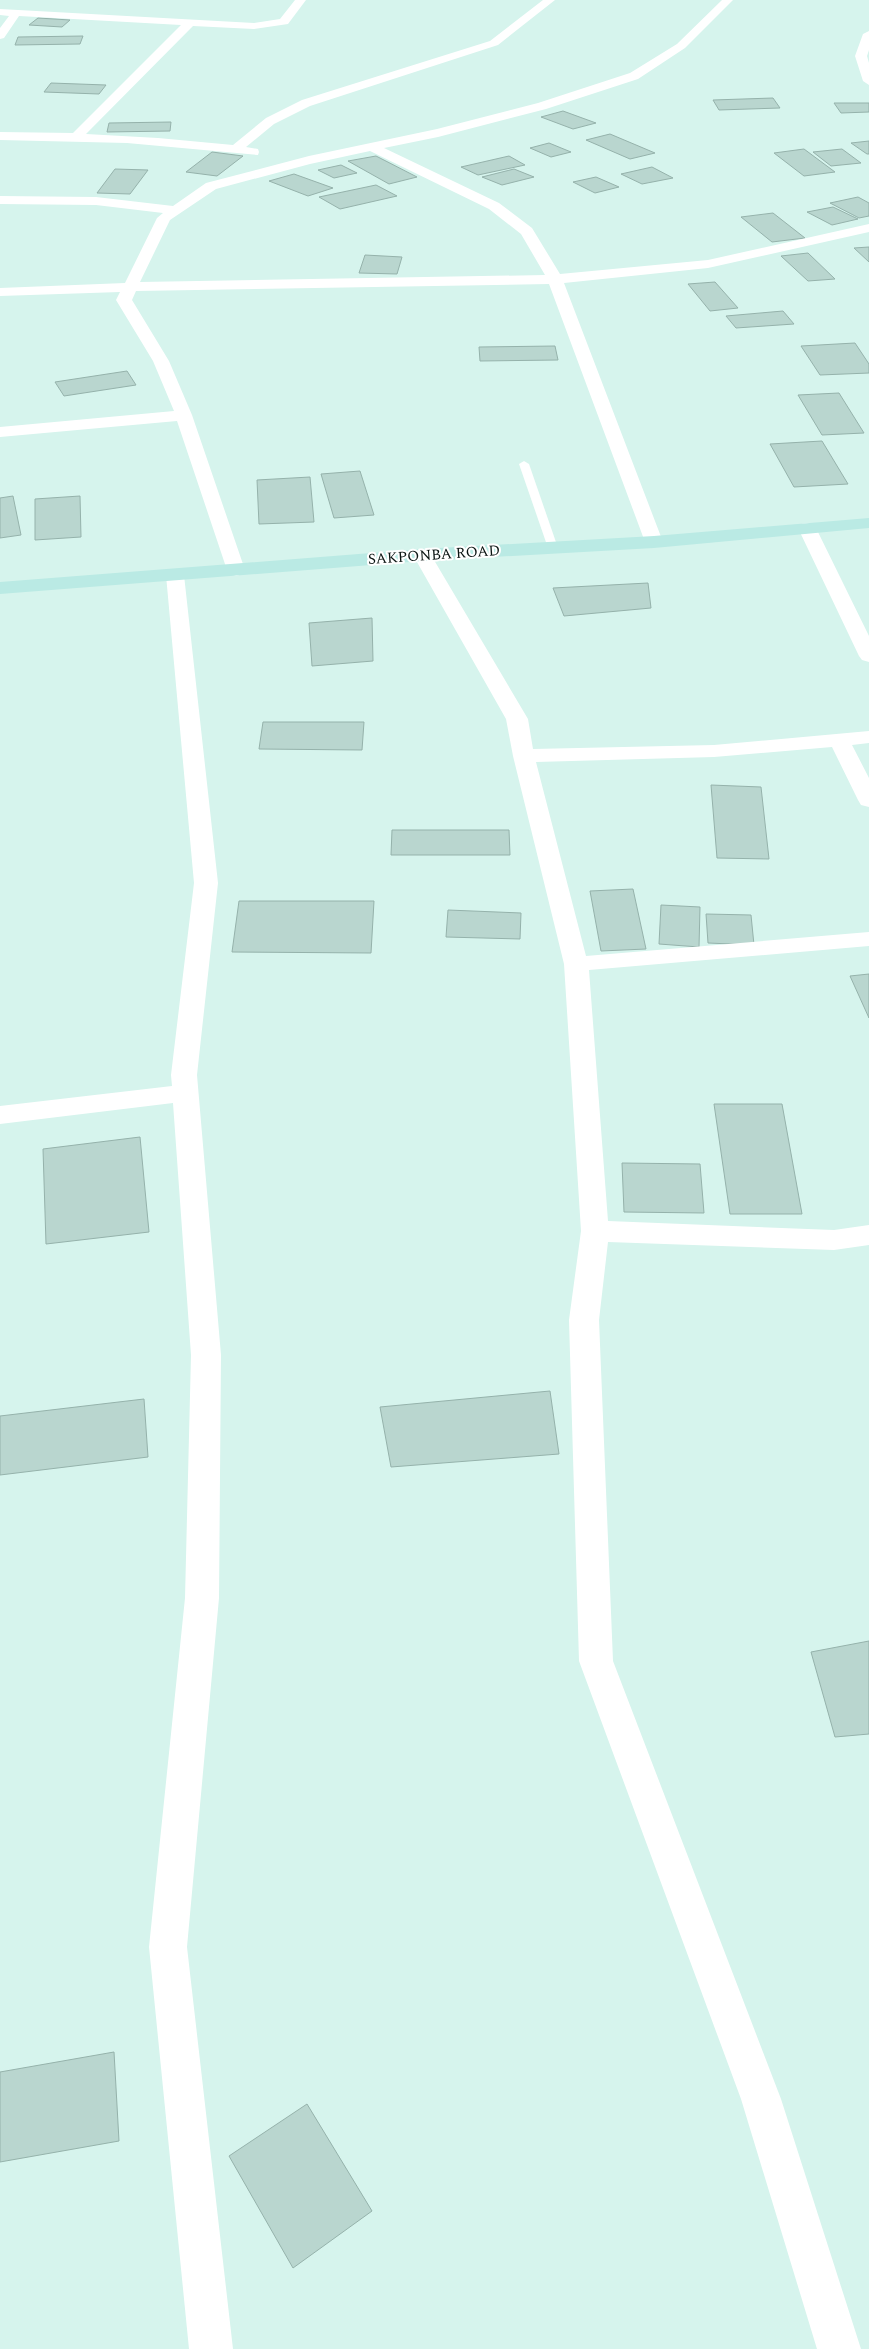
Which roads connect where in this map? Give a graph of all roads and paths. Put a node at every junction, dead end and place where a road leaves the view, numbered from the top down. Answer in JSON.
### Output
{"nodes":[{"id":1,"x":301,"y":0,"type":"edge"},
{"id":2,"x":550,"y":0,"type":"edge"},
{"id":3,"x":728,"y":0,"type":"edge"},
{"id":4,"x":0,"y":12,"type":"edge"},
{"id":5,"x":16,"y":13,"type":"junction"},
{"id":6,"x":190,"y":23,"type":"junction"},
{"id":7,"x":869,"y":34,"type":"edge"},
{"id":8,"x":0,"y":36,"type":"edge"},
{"id":9,"x":869,"y":81,"type":"edge"},
{"id":10,"x":0,"y":136,"type":"edge"},
{"id":11,"x":77,"y":136,"type":"junction"},
{"id":12,"x":372,"y":147,"type":"junction"},
{"id":13,"x":235,"y":150,"type":"junction"},
{"id":14,"x":309,"y":160,"type":"junction"},
{"id":15,"x":0,"y":200,"type":"edge"},
{"id":16,"x":176,"y":210,"type":"junction"},
{"id":17,"x":869,"y":228,"type":"edge"},
{"id":18,"x":555,"y":279,"type":"junction"},
{"id":19,"x":131,"y":287,"type":"junction"},
{"id":20,"x":0,"y":292,"type":"edge"},
{"id":21,"x":184,"y":415,"type":"junction"},
{"id":22,"x":0,"y":432,"type":"edge"},
{"id":23,"x":524,"y":464,"type":"dead end"},
{"id":24,"x":869,"y":523,"type":"edge"},
{"id":25,"x":807,"y":528,"type":"junction"},
{"id":26,"x":654,"y":542,"type":"junction"},
{"id":27,"x":553,"y":548,"type":"junction"},
{"id":28,"x":422,"y":555,"type":"junction"},
{"id":29,"x":236,"y":570,"type":"junction"},
{"id":30,"x":174,"y":575,"type":"junction"},
{"id":31,"x":0,"y":588,"type":"edge"},
{"id":32,"x":869,"y":656,"type":"edge"},
{"id":33,"x":869,"y":737,"type":"edge"},
{"id":34,"x":839,"y":740,"type":"junction"},
{"id":35,"x":524,"y":756,"type":"junction"},
{"id":36,"x":869,"y":800,"type":"edge"},
{"id":37,"x":869,"y":938,"type":"edge"},
{"id":38,"x":576,"y":964,"type":"junction"},
{"id":39,"x":186,"y":1092,"type":"junction"},
{"id":40,"x":0,"y":1115,"type":"edge"},
{"id":41,"x":595,"y":1231,"type":"junction"},
{"id":42,"x":869,"y":1235,"type":"edge"},
{"id":43,"x":211,"y":2349,"type":"edge"},
{"id":44,"x":839,"y":2349,"type":"edge"}],
"edges":[{"from":1,"to":6,"type":"street"},
{"from":2,"to":13,"type":"street"},
{"from":3,"to":12,"type":"street"},
{"from":4,"to":5,"type":"street"},
{"from":5,"to":6,"type":"street"},
{"from":5,"to":8,"type":"street"},
{"from":6,"to":11,"type":"street"},
{"from":7,"to":9,"type":"street"},
{"from":10,"to":11,"type":"street"},
{"from":11,"to":13,"type":"street"},
{"from":12,"to":14,"type":"street"},
{"from":12,"to":18,"type":"street"},
{"from":13,"to":14,"type":"street"},
{"from":14,"to":16,"type":"street"},
{"from":15,"to":16,"type":"street"},
{"from":16,"to":19,"type":"street"},
{"from":17,"to":18,"type":"street"},
{"from":18,"to":19,"type":"street"},
{"from":18,"to":26,"type":"street"},
{"from":19,"to":20,"type":"street"},
{"from":19,"to":21,"type":"street"},
{"from":21,"to":22,"type":"street"},
{"from":21,"to":29,"type":"street"},
{"from":23,"to":27,"type":"lane"},
{"from":24,"to":25,"type":"main road","name":"SAKPONBA ROAD"},
{"from":25,"to":26,"type":"main road","name":"SAKPONBA ROAD"},
{"from":25,"to":32,"type":"street"},
{"from":26,"to":27,"type":"main road","name":"SAKPONBA ROAD"},
{"from":27,"to":28,"type":"main road","name":"SAKPONBA ROAD"},
{"from":28,"to":29,"type":"main road","name":"SAKPONBA ROAD"},
{"from":28,"to":35,"type":"street"},
{"from":29,"to":30,"type":"main road","name":"SAKPONBA ROAD"},
{"from":30,"to":31,"type":"main road","name":"SAKPONBA ROAD"},
{"from":30,"to":39,"type":"street"},
{"from":33,"to":34,"type":"street"},
{"from":34,"to":35,"type":"street"},
{"from":34,"to":36,"type":"street"},
{"from":35,"to":38,"type":"street"},
{"from":37,"to":38,"type":"street"},
{"from":38,"to":41,"type":"street"},
{"from":39,"to":40,"type":"street"},
{"from":39,"to":43,"type":"street"},
{"from":41,"to":42,"type":"street"},
{"from":41,"to":44,"type":"street"}]}
